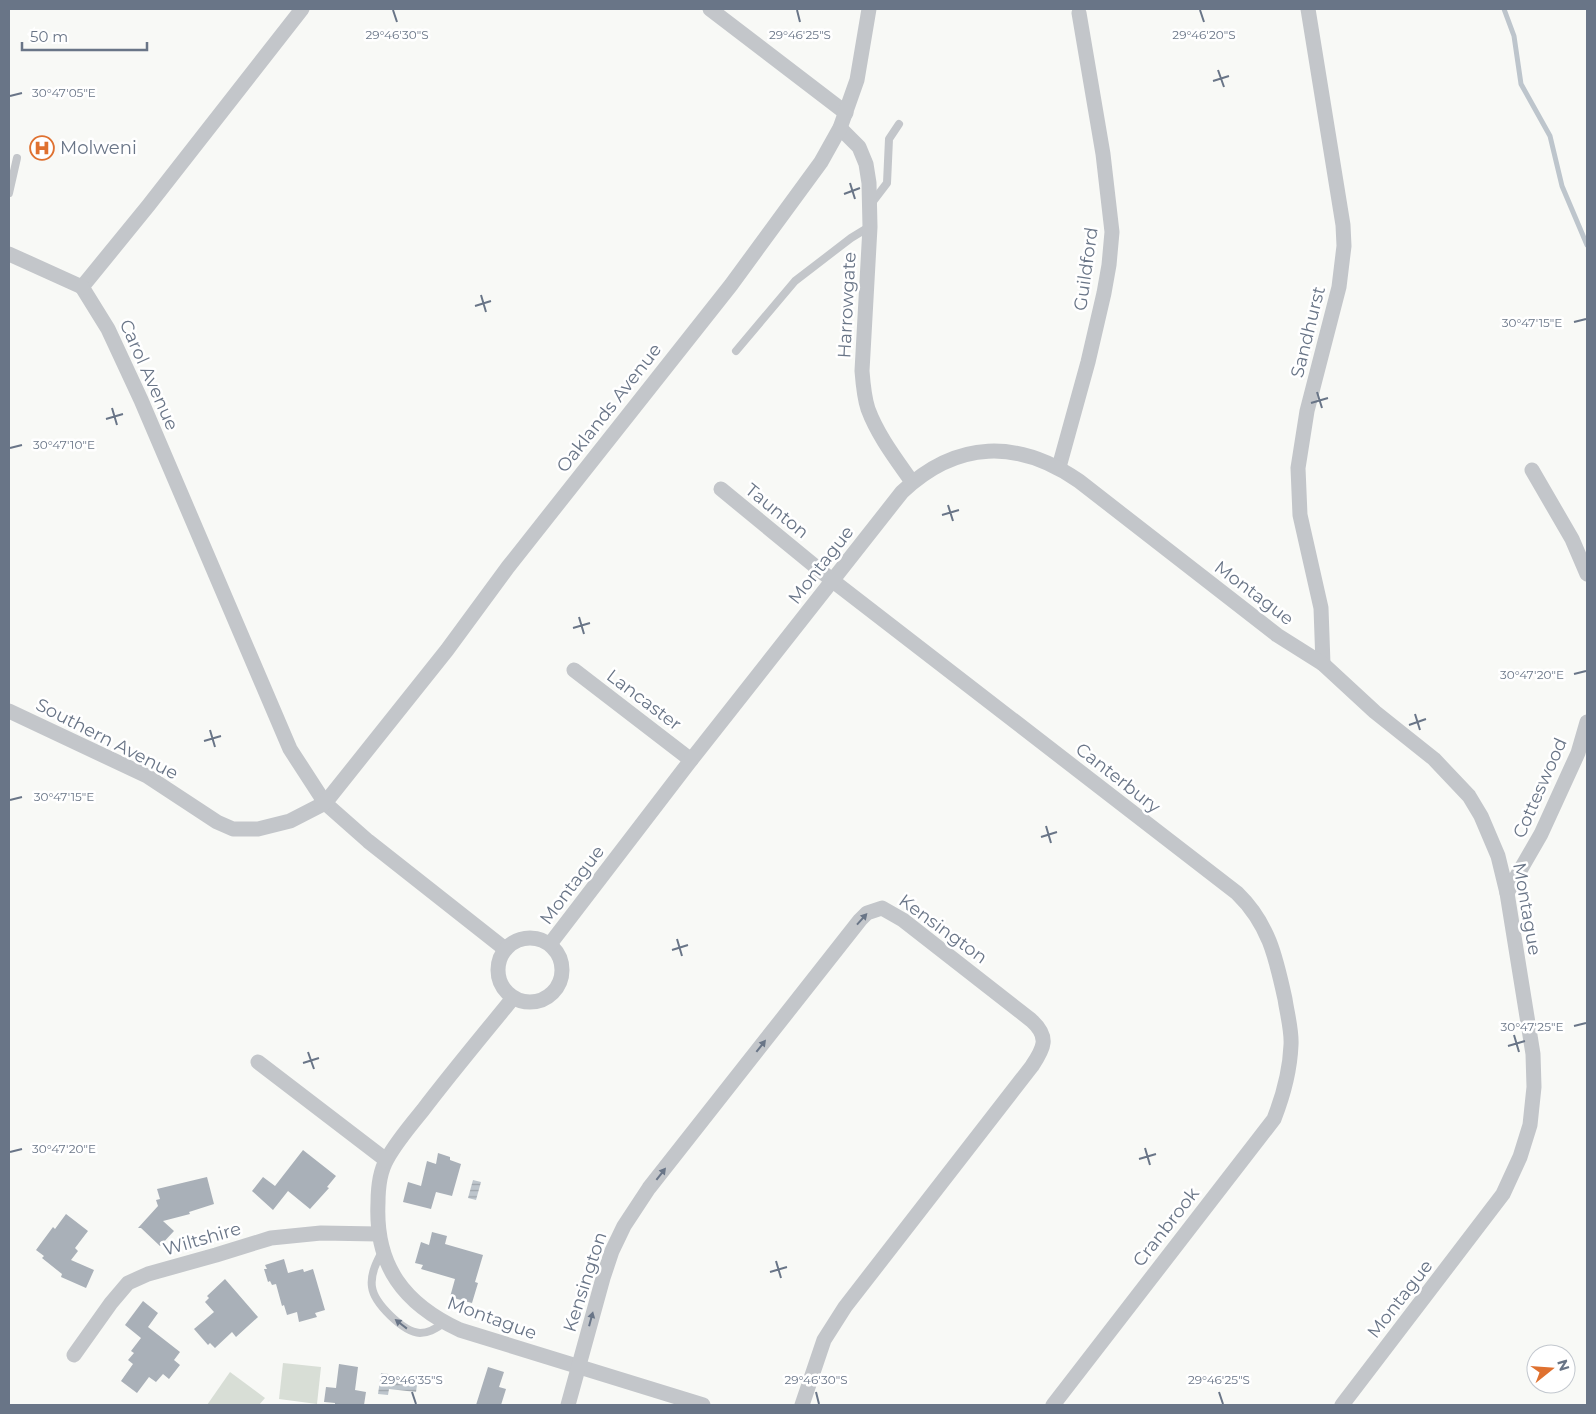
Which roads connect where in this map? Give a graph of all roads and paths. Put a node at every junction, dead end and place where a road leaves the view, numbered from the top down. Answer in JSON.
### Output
{"nodes":[{"id":1,"x":302,"y":9,"type":"edge"},
{"id":2,"x":710,"y":9,"type":"edge"},
{"id":3,"x":869,"y":9,"type":"edge"},
{"id":4,"x":1308,"y":9,"type":"edge"},
{"id":5,"x":1079,"y":13,"type":"dead end"},
{"id":6,"x":846,"y":113,"type":"junction"},
{"id":7,"x":899,"y":124,"type":"dead end"},
{"id":8,"x":840,"y":128,"type":"junction"},
{"id":9,"x":18,"y":158,"type":"dead end"},
{"id":10,"x":9,"y":194,"type":"edge"},
{"id":11,"x":870,"y":206,"type":"junction"},
{"id":12,"x":870,"y":227,"type":"junction"},
{"id":13,"x":9,"y":254,"type":"edge"},
{"id":14,"x":82,"y":287,"type":"junction"},
{"id":15,"x":736,"y":351,"type":"dead end"},
{"id":16,"x":1058,"y":467,"type":"junction"},
{"id":17,"x":1532,"y":470,"type":"dead end"},
{"id":18,"x":912,"y":482,"type":"junction"},
{"id":19,"x":720,"y":489,"type":"dead end"},
{"id":20,"x":1587,"y":574,"type":"edge"},
{"id":21,"x":833,"y":581,"type":"junction"},
{"id":22,"x":1323,"y":664,"type":"junction"},
{"id":23,"x":574,"y":670,"type":"dead end"},
{"id":24,"x":9,"y":711,"type":"edge"},
{"id":25,"x":1587,"y":722,"type":"edge"},
{"id":26,"x":691,"y":760,"type":"junction"},
{"id":27,"x":325,"y":803,"type":"junction"},
{"id":28,"x":1507,"y":893,"type":"junction"},
{"id":29,"x":550,"y":944,"type":"junction"},
{"id":30,"x":505,"y":950,"type":"junction"},
{"id":31,"x":513,"y":998,"type":"junction"},
{"id":32,"x":258,"y":1062,"type":"dead end"},
{"id":33,"x":1289,"y":1062,"type":"joint"},
{"id":34,"x":386,"y":1160,"type":"junction"},
{"id":35,"x":378,"y":1234,"type":"junction"},
{"id":36,"x":383,"y":1250,"type":"junction"},
{"id":37,"x":444,"y":1323,"type":"junction"},
{"id":38,"x":74,"y":1355,"type":"dead end"},
{"id":39,"x":578,"y":1366,"type":"junction"},
{"id":40,"x":568,"y":1405,"type":"edge"},
{"id":41,"x":703,"y":1405,"type":"edge"},
{"id":42,"x":802,"y":1405,"type":"edge"},
{"id":43,"x":1053,"y":1405,"type":"edge"},
{"id":44,"x":1342,"y":1405,"type":"edge"}],
"edges":[{"from":1,"to":14,"type":"street"},
{"from":2,"to":6,"type":"street"},
{"from":3,"to":6,"type":"street","name":"Oaklands Avenue"},
{"from":4,"to":22,"type":"street","name":"Sandhurst"},
{"from":5,"to":16,"type":"street","name":"Guildford"},
{"from":6,"to":8,"type":"street","name":"Oaklands Avenue"},
{"from":7,"to":11,"type":"lane"},
{"from":8,"to":11,"type":"street","name":"Harrowgate"},
{"from":8,"to":27,"type":"street","name":"Oaklands Avenue"},
{"from":9,"to":10,"type":"lane"},
{"from":11,"to":12,"type":"street","name":"Harrowgate"},
{"from":12,"to":15,"type":"lane"},
{"from":12,"to":18,"type":"street","name":"Harrowgate"},
{"from":13,"to":14,"type":"street"},
{"from":14,"to":27,"type":"street","name":"Carol Avenue"},
{"from":16,"to":18,"type":"street","name":"Montague"},
{"from":16,"to":22,"type":"street","name":"Montague"},
{"from":17,"to":20,"type":"street"},
{"from":18,"to":21,"type":"street","name":"Montague"},
{"from":19,"to":21,"type":"street","name":"Taunton"},
{"from":21,"to":26,"type":"street","name":"Montague"},
{"from":21,"to":33,"type":"street","name":"Canterbury"},
{"from":22,"to":28,"type":"street","name":"Montague"},
{"from":23,"to":26,"type":"street","name":"Lancaster"},
{"from":24,"to":27,"type":"street","name":"Southern Avenue"},
{"from":25,"to":28,"type":"street","name":"Cotteswood"},
{"from":26,"to":29,"type":"street","name":"Montague"},
{"from":27,"to":30,"type":"street","name":"Carol Avenue"},
{"from":28,"to":44,"type":"street","name":"Montague"},
{"from":29,"to":30,"type":"street"},
{"from":29,"to":31,"type":"street"},
{"from":30,"to":31,"type":"street"},
{"from":31,"to":34,"type":"street","name":"Montague"},
{"from":32,"to":34,"type":"street"},
{"from":33,"to":43,"type":"street","name":"Cranbrook"},
{"from":34,"to":35,"type":"street","name":"Montague"},
{"from":35,"to":36,"type":"street","name":"Montague"},
{"from":35,"to":38,"type":"street","name":"Wiltshire"},
{"from":36,"to":37,"type":"street","name":"Montague"},
{"from":37,"to":36,"type":"lane","one_way":true},
{"from":37,"to":39,"type":"street","name":"Montague"},
{"from":39,"to":40,"type":"street"},
{"from":39,"to":41,"type":"street","name":"Montague"},
{"from":39,"to":42,"type":"street","name":"Kensington","one_way":true}]}
